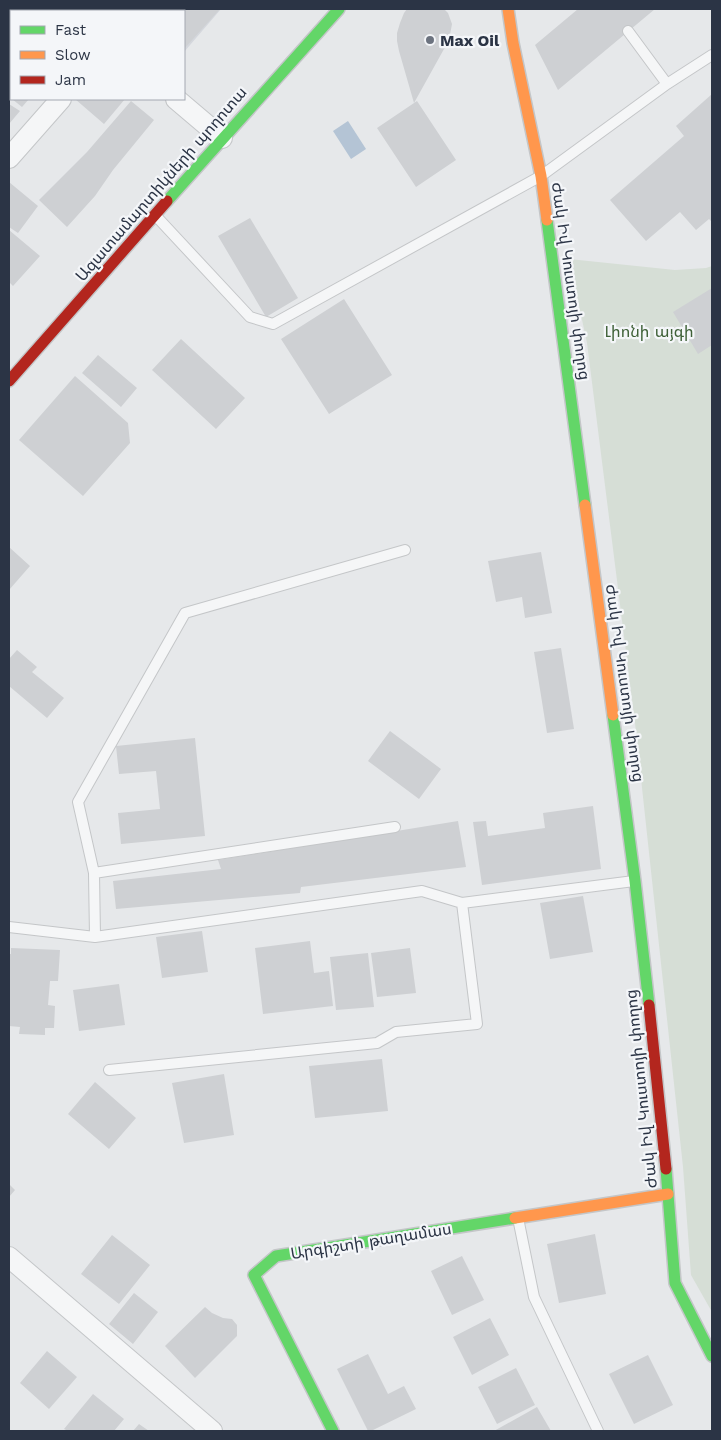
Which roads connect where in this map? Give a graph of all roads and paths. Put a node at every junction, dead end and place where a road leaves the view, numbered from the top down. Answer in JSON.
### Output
{"nodes":[{"id":1,"x":339,"y":9,"type":"edge"},
{"id":2,"x":508,"y":9,"type":"edge"},
{"id":3,"x":628,"y":31,"type":"dead end"},
{"id":4,"x":712,"y":56,"type":"edge"},
{"id":5,"x":667,"y":84,"type":"junction"},
{"id":6,"x":60,"y":100,"type":"edge"},
{"id":7,"x":177,"y":100,"type":"edge"},
{"id":8,"x":222,"y":138,"type":"junction"},
{"id":9,"x":9,"y":158,"type":"edge"},
{"id":10,"x":541,"y":176,"type":"junction"},
{"id":11,"x":154,"y":215,"type":"junction"},
{"id":12,"x":9,"y":381,"type":"edge"},
{"id":13,"x":405,"y":550,"type":"dead end"},
{"id":14,"x":395,"y":827,"type":"dead end"},
{"id":15,"x":94,"y":873,"type":"junction"},
{"id":16,"x":635,"y":881,"type":"junction"},
{"id":17,"x":462,"y":903,"type":"junction"},
{"id":18,"x":9,"y":927,"type":"edge"},
{"id":19,"x":95,"y":937,"type":"junction"},
{"id":20,"x":109,"y":1070,"type":"dead end"},
{"id":21,"x":668,"y":1194,"type":"junction"},
{"id":22,"x":518,"y":1217,"type":"junction"},
{"id":23,"x":9,"y":1257,"type":"edge"},
{"id":24,"x":712,"y":1356,"type":"edge"},
{"id":25,"x":212,"y":1431,"type":"edge"},
{"id":26,"x":333,"y":1431,"type":"edge"},
{"id":27,"x":598,"y":1431,"type":"edge"}],
"edges":[{"from":1,"to":8,"type":"main road","name":"Ազատամարտիկների պողոտա"},
{"from":2,"to":10,"type":"main road","name":"Ժակ Իվ Կուստոյի փողոց"},
{"from":3,"to":5,"type":"lane"},
{"from":4,"to":5,"type":"lane"},
{"from":5,"to":10,"type":"lane"},
{"from":6,"to":9,"type":"street"},
{"from":7,"to":8,"type":"street"},
{"from":8,"to":11,"type":"main road","name":"Ազատամարտիկների պողոտա"},
{"from":10,"to":11,"type":"lane"},
{"from":10,"to":16,"type":"main road","name":"Ժակ Իվ Կուստոյի փողոց"},
{"from":11,"to":12,"type":"main road","name":"Ազատամարտիկների պողոտա"},
{"from":13,"to":15,"type":"lane"},
{"from":14,"to":15,"type":"lane"},
{"from":15,"to":19,"type":"lane"},
{"from":16,"to":17,"type":"lane"},
{"from":16,"to":21,"type":"main road","name":"Ժակ Իվ Կուստոյի փողոց"},
{"from":17,"to":19,"type":"lane"},
{"from":17,"to":20,"type":"lane"},
{"from":18,"to":19,"type":"lane"},
{"from":21,"to":22,"type":"main road","name":"Արգիշտի թաղամաս"},
{"from":21,"to":24,"type":"main road","name":"Ժակ Իվ Կուստոյի փողոց"},
{"from":22,"to":26,"type":"main road","name":"Արգիշտի թաղամաս"},
{"from":22,"to":27,"type":"lane"},
{"from":23,"to":25,"type":"street"}]}
